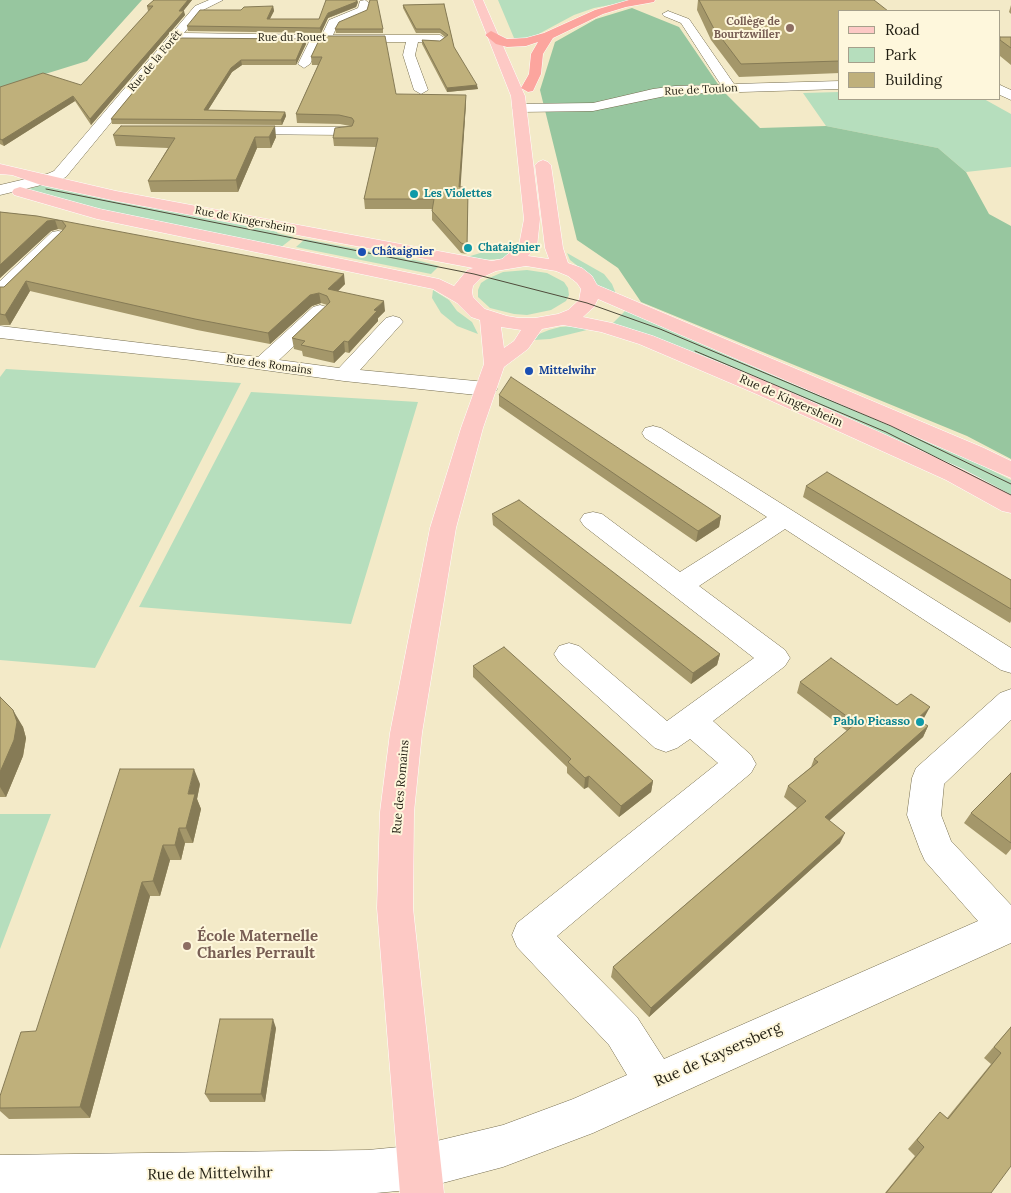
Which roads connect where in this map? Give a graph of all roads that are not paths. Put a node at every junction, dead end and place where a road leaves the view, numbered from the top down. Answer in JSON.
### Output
{"nodes":[{"id":1,"x":218,"y":0,"type":"edge"},
{"id":2,"x":483,"y":0,"type":"edge"},
{"id":3,"x":650,"y":0,"type":"edge"},
{"id":4,"x":364,"y":4,"type":"dead end"},
{"id":5,"x":668,"y":14,"type":"dead end"},
{"id":6,"x":491,"y":35,"type":"junction"},
{"id":7,"x":548,"y":36,"type":"junction"},
{"id":8,"x":175,"y":37,"type":"junction"},
{"id":9,"x":322,"y":38,"type":"junction"},
{"id":10,"x":413,"y":39,"type":"junction"},
{"id":11,"x":440,"y":39,"type":"edge"},
{"id":12,"x":507,"y":42,"type":"junction"},
{"id":13,"x":304,"y":64,"type":"dead end"},
{"id":14,"x":838,"y":85,"type":"edge"},
{"id":15,"x":729,"y":87,"type":"junction"},
{"id":16,"x":528,"y":88,"type":"junction"},
{"id":17,"x":421,"y":90,"type":"dead end"},
{"id":18,"x":519,"y":108,"type":"junction"},
{"id":19,"x":535,"y":115,"type":"junction"},
{"id":20,"x":98,"y":130,"type":"junction"},
{"id":21,"x":118,"y":130,"type":"edge"},
{"id":22,"x":227,"y":130,"type":"edge"},
{"id":23,"x":346,"y":131,"type":"edge"},
{"id":24,"x":542,"y":154,"type":"dead end"},
{"id":25,"x":0,"y":169,"type":"edge"},
{"id":26,"x":41,"y":180,"type":"junction"},
{"id":27,"x":3,"y":185,"type":"edge"},
{"id":28,"x":58,"y":236,"type":"edge"},
{"id":29,"x":500,"y":264,"type":"junction"},
{"id":30,"x":560,"y":266,"type":"junction"},
{"id":31,"x":590,"y":289,"type":"junction"},
{"id":32,"x":0,"y":291,"type":"edge"},
{"id":33,"x":464,"y":299,"type":"junction"},
{"id":34,"x":320,"y":311,"type":"edge"},
{"id":35,"x":490,"y":319,"type":"junction"},
{"id":36,"x":563,"y":319,"type":"junction"},
{"id":37,"x":393,"y":322,"type":"dead end"},
{"id":38,"x":535,"y":324,"type":"junction"},
{"id":39,"x":0,"y":332,"type":"edge"},
{"id":40,"x":262,"y":364,"type":"junction"},
{"id":41,"x":344,"y":374,"type":"junction"},
{"id":42,"x":491,"y":377,"type":"junction"},
{"id":43,"x":653,"y":433,"type":"dead end"},
{"id":44,"x":1011,"y":471,"type":"edge"},
{"id":45,"x":1011,"y":505,"type":"edge"},
{"id":46,"x":785,"y":517,"type":"junction"},
{"id":47,"x":593,"y":520,"type":"dead end"},
{"id":48,"x":680,"y":585,"type":"junction"},
{"id":49,"x":569,"y":654,"type":"dead end"},
{"id":50,"x":1011,"y":662,"type":"edge"},
{"id":51,"x":1011,"y":701,"type":"edge"},
{"id":52,"x":691,"y":722,"type":"junction"},
{"id":53,"x":1009,"y":926,"type":"edge"},
{"id":54,"x":655,"y":1082,"type":"junction"},
{"id":55,"x":0,"y":1177,"type":"edge"},
{"id":56,"x":421,"y":1180,"type":"edge"}],
"edges":[{"from":1,"to":8,"type":"street","name":"Rue de la Forêt"},
{"from":2,"to":6,"type":"main road"},
{"from":2,"to":12,"type":"main road"},
{"from":3,"to":7,"type":"highway"},
{"from":4,"to":9,"type":"street"},
{"from":5,"to":15,"type":"street"},
{"from":6,"to":12,"type":"highway"},
{"from":6,"to":18,"type":"main road"},
{"from":7,"to":12,"type":"highway"},
{"from":7,"to":16,"type":"highway"},
{"from":8,"to":9,"type":"street","name":"Rue du Rouet"},
{"from":8,"to":20,"type":"street","name":"Rue de la Forêt"},
{"from":9,"to":10,"type":"street","name":"Rue du Rouet"},
{"from":9,"to":13,"type":"street"},
{"from":10,"to":11,"type":"street","name":"Rue du Rouet"},
{"from":10,"to":17,"type":"street"},
{"from":12,"to":16,"type":"main road"},
{"from":14,"to":15,"type":"street","name":"Rue de Toulon"},
{"from":15,"to":19,"type":"street","name":"Rue de Toulon"},
{"from":16,"to":19,"type":"main road"},
{"from":18,"to":19,"type":"street","name":"Rue de Toulon"},
{"from":18,"to":29,"type":"main road"},
{"from":20,"to":21,"type":"street"},
{"from":20,"to":26,"type":"street","name":"Rue de la Forêt"},
{"from":22,"to":23,"type":"street"},
{"from":24,"to":30,"type":"main road"},
{"from":25,"to":26,"type":"main road","name":"Rue de Kingersheim"},
{"from":26,"to":27,"type":"street","name":"Rue de la Forêt"},
{"from":26,"to":29,"type":"main road","name":"Rue de Kingersheim"},
{"from":27,"to":33,"type":"main road","name":"Rue de Kingersheim"},
{"from":28,"to":32,"type":"street"},
{"from":29,"to":30,"type":"main road","name":"Rue de Kingersheim"},
{"from":29,"to":33,"type":"main road"},
{"from":30,"to":31,"type":"main road"},
{"from":31,"to":36,"type":"main road"},
{"from":31,"to":44,"type":"main road","name":"Rue de Kingersheim"},
{"from":33,"to":35,"type":"main road","name":"Rue de Kingersheim"},
{"from":34,"to":40,"type":"street"},
{"from":35,"to":38,"type":"main road"},
{"from":35,"to":42,"type":"main road","name":"Rue des Romains"},
{"from":36,"to":38,"type":"main road"},
{"from":36,"to":45,"type":"main road","name":"Rue de Kingersheim"},
{"from":37,"to":41,"type":"street"},
{"from":38,"to":42,"type":"main road"},
{"from":39,"to":40,"type":"street","name":"Rue des Romains"},
{"from":40,"to":41,"type":"street","name":"Rue des Romains"},
{"from":41,"to":42,"type":"street","name":"Rue des Romains"},
{"from":42,"to":56,"type":"main road","name":"Rue des Romains"},
{"from":43,"to":46,"type":"street"},
{"from":46,"to":48,"type":"street"},
{"from":46,"to":50,"type":"street"},
{"from":47,"to":48,"type":"street"},
{"from":48,"to":52,"type":"street"},
{"from":49,"to":52,"type":"street"},
{"from":51,"to":53,"type":"street"},
{"from":52,"to":54,"type":"street"},
{"from":53,"to":54,"type":"street","name":"Rue de Kaysersberg"},
{"from":54,"to":56,"type":"street","name":"Rue de Kaysersberg"},
{"from":55,"to":56,"type":"street","name":"Rue de Mittelwihr"}]}
